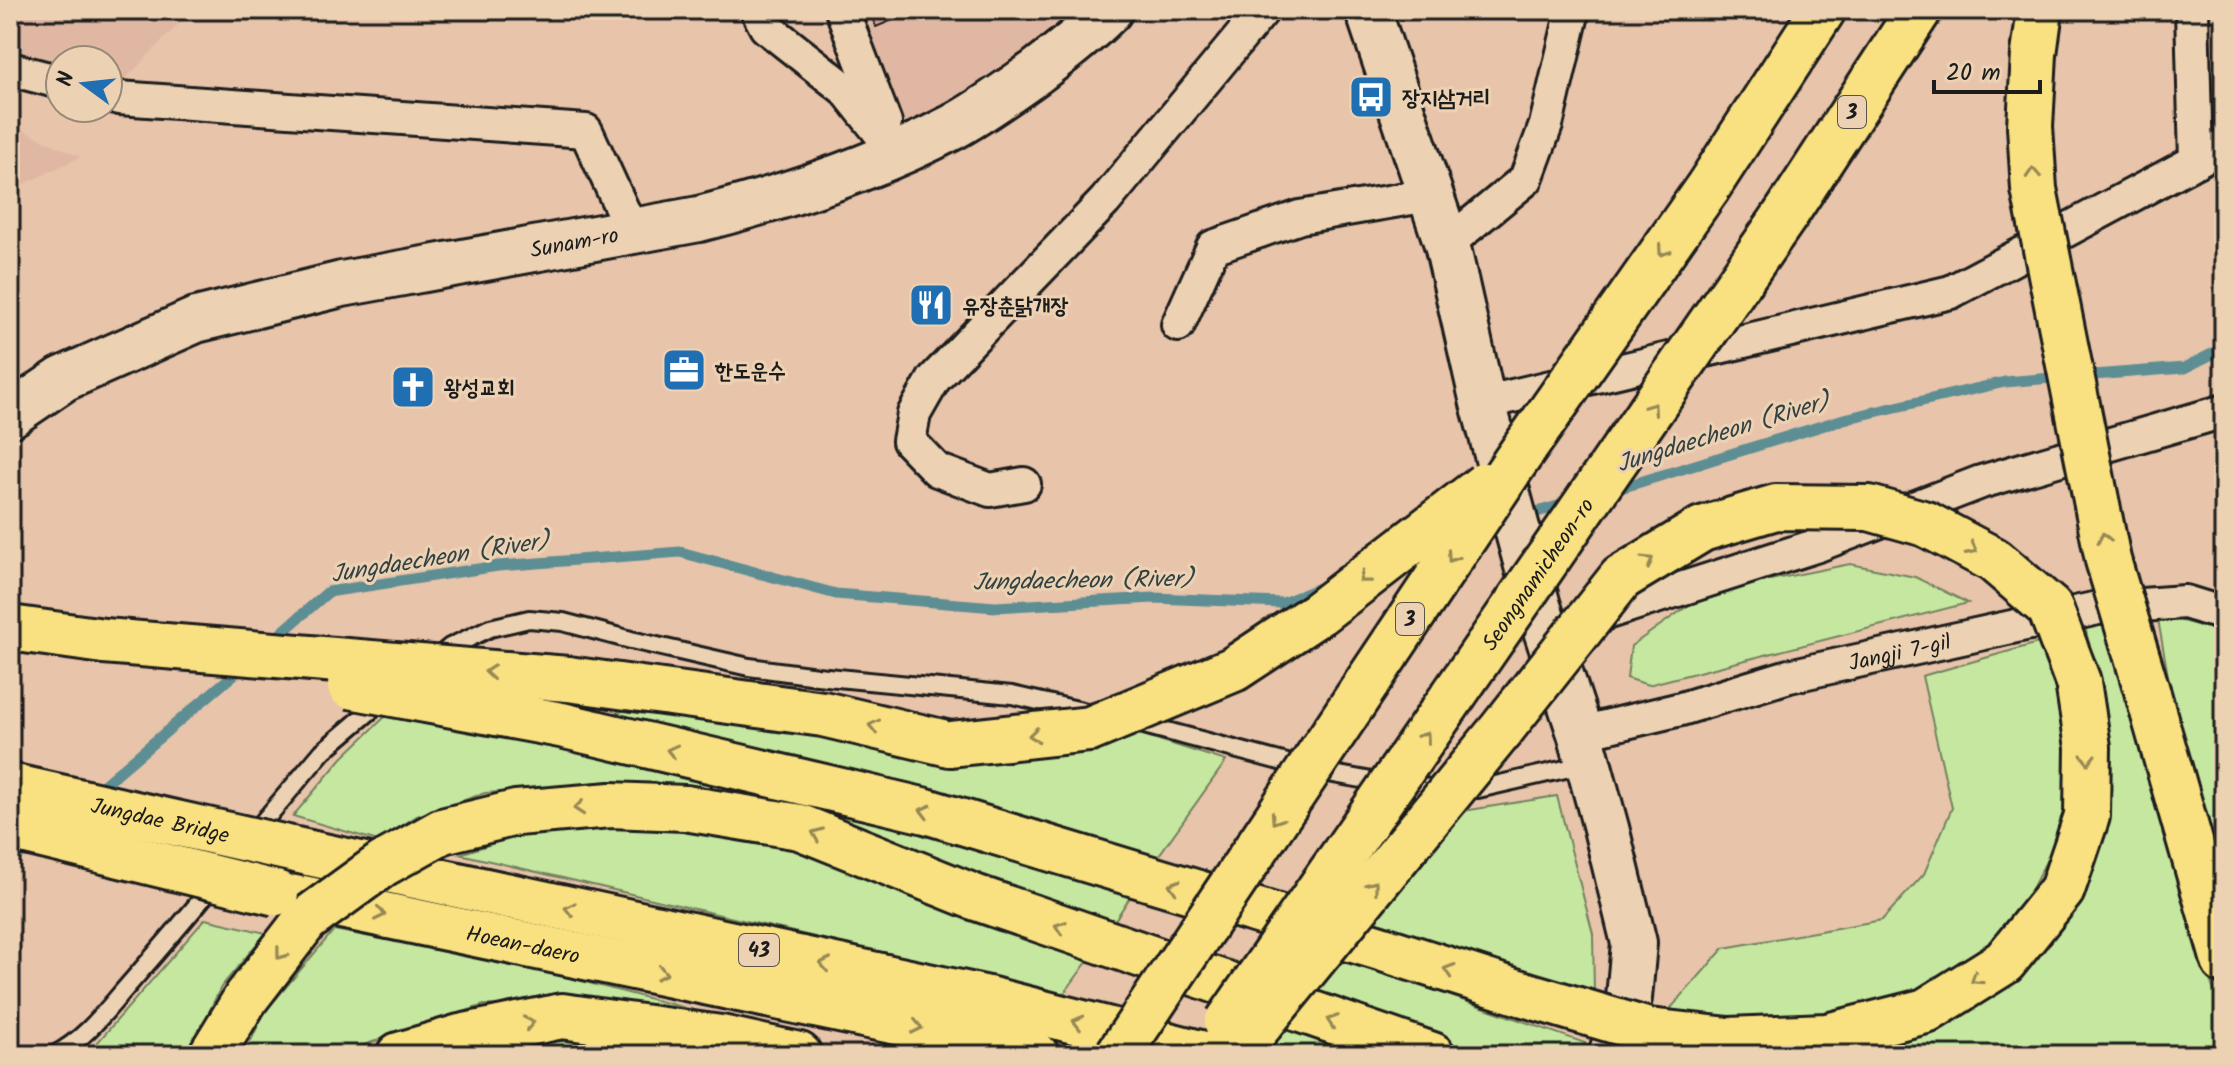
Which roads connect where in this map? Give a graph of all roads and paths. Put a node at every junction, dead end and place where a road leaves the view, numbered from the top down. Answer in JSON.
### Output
{"nodes":[{"id":1,"x":757,"y":10,"type":"edge"},
{"id":2,"x":842,"y":10,"type":"edge"},
{"id":3,"x":1110,"y":10,"type":"edge"},
{"id":4,"x":1263,"y":10,"type":"edge"},
{"id":5,"x":1368,"y":10,"type":"edge"},
{"id":6,"x":1823,"y":10,"type":"edge"},
{"id":7,"x":1919,"y":10,"type":"edge"},
{"id":8,"x":2040,"y":10,"type":"edge"},
{"id":9,"x":2192,"y":10,"type":"edge"},
{"id":10,"x":1575,"y":14,"type":"edge"},
{"id":11,"x":10,"y":69,"type":"edge"},
{"id":12,"x":44,"y":78,"type":"edge"},
{"id":13,"x":124,"y":98,"type":"edge"},
{"id":14,"x":897,"y":154,"type":"junction"},
{"id":15,"x":2210,"y":154,"type":"edge"},
{"id":16,"x":1429,"y":195,"type":"junction"},
{"id":17,"x":632,"y":231,"type":"junction"},
{"id":18,"x":1447,"y":244,"type":"junction"},
{"id":19,"x":1178,"y":325,"type":"dead end"},
{"id":20,"x":1483,"y":403,"type":"junction"},
{"id":21,"x":2224,"y":411,"type":"edge"},
{"id":22,"x":10,"y":415,"type":"edge"},
{"id":23,"x":1515,"y":462,"type":"junction"},
{"id":24,"x":1024,"y":484,"type":"dead end"},
{"id":25,"x":2224,"y":614,"type":"edge"},
{"id":26,"x":1542,"y":619,"type":"junction"},
{"id":27,"x":10,"y":628,"type":"edge"},
{"id":28,"x":104,"y":641,"type":"junction"},
{"id":29,"x":1584,"y":748,"type":"junction"},
{"id":30,"x":10,"y":786,"type":"edge"},
{"id":31,"x":10,"y":828,"type":"edge"},
{"id":32,"x":309,"y":853,"type":"joint"},
{"id":33,"x":2224,"y":961,"type":"edge"},
{"id":34,"x":54,"y":1055,"type":"edge"},
{"id":35,"x":211,"y":1055,"type":"edge"},
{"id":36,"x":399,"y":1055,"type":"edge"},
{"id":37,"x":799,"y":1055,"type":"edge"},
{"id":38,"x":1036,"y":1055,"type":"edge"},
{"id":39,"x":1118,"y":1055,"type":"edge"},
{"id":40,"x":1207,"y":1055,"type":"edge"},
{"id":41,"x":1235,"y":1055,"type":"edge"},
{"id":42,"x":1432,"y":1055,"type":"edge"},
{"id":43,"x":1611,"y":1055,"type":"edge"}],
"edges":[{"from":1,"to":14,"type":"street"},
{"from":2,"to":14,"type":"street"},
{"from":3,"to":14,"type":"street","name":"Sunam-ro"},
{"from":4,"to":24,"type":"street"},
{"from":5,"to":16,"type":"street"},
{"from":6,"to":23,"type":"highway","number":"3","one_way":true,"bridge":true},
{"from":40,"to":7,"type":"highway","name":"Seongnamicheon-ro","number":"3","one_way":true,"bridge":true},
{"from":33,"to":8,"type":"highway","one_way":true,"bridge":true},
{"from":9,"to":15,"type":"street"},
{"from":10,"to":18,"type":"street"},
{"from":11,"to":12,"type":"street"},
{"from":13,"to":17,"type":"street"},
{"from":14,"to":17,"type":"street","name":"Sunam-ro"},
{"from":15,"to":20,"type":"street"},
{"from":16,"to":18,"type":"street"},
{"from":16,"to":19,"type":"street"},
{"from":17,"to":22,"type":"street","name":"Sunam-ro"},
{"from":18,"to":20,"type":"street"},
{"from":20,"to":26,"type":"street","bridge":true},
{"from":21,"to":26,"type":"street"},
{"from":23,"to":28,"type":"highway","one_way":true,"bridge":true},
{"from":23,"to":39,"type":"highway","number":"3","one_way":true,"bridge":true},
{"from":25,"to":29,"type":"street","name":"Jangji 7-gil"},
{"from":26,"to":29,"type":"street"},
{"from":27,"to":28,"type":"highway"},
{"from":41,"to":28,"type":"highway","one_way":true,"bridge":true},
{"from":29,"to":34,"type":"lane"},
{"from":29,"to":43,"type":"street"},
{"from":30,"to":32,"type":"highway","name":"Jungdae Bridge","number":"43","bridge":true},
{"from":31,"to":38,"type":"highway","name":"Hoean-daero","number":"43","one_way":true,"bridge":true},
{"from":40,"to":32,"type":"highway","name":"Hoean-daero","number":"43","one_way":true},
{"from":42,"to":35,"type":"highway","one_way":true,"bridge":true},
{"from":36,"to":37,"type":"highway","one_way":true}]}
